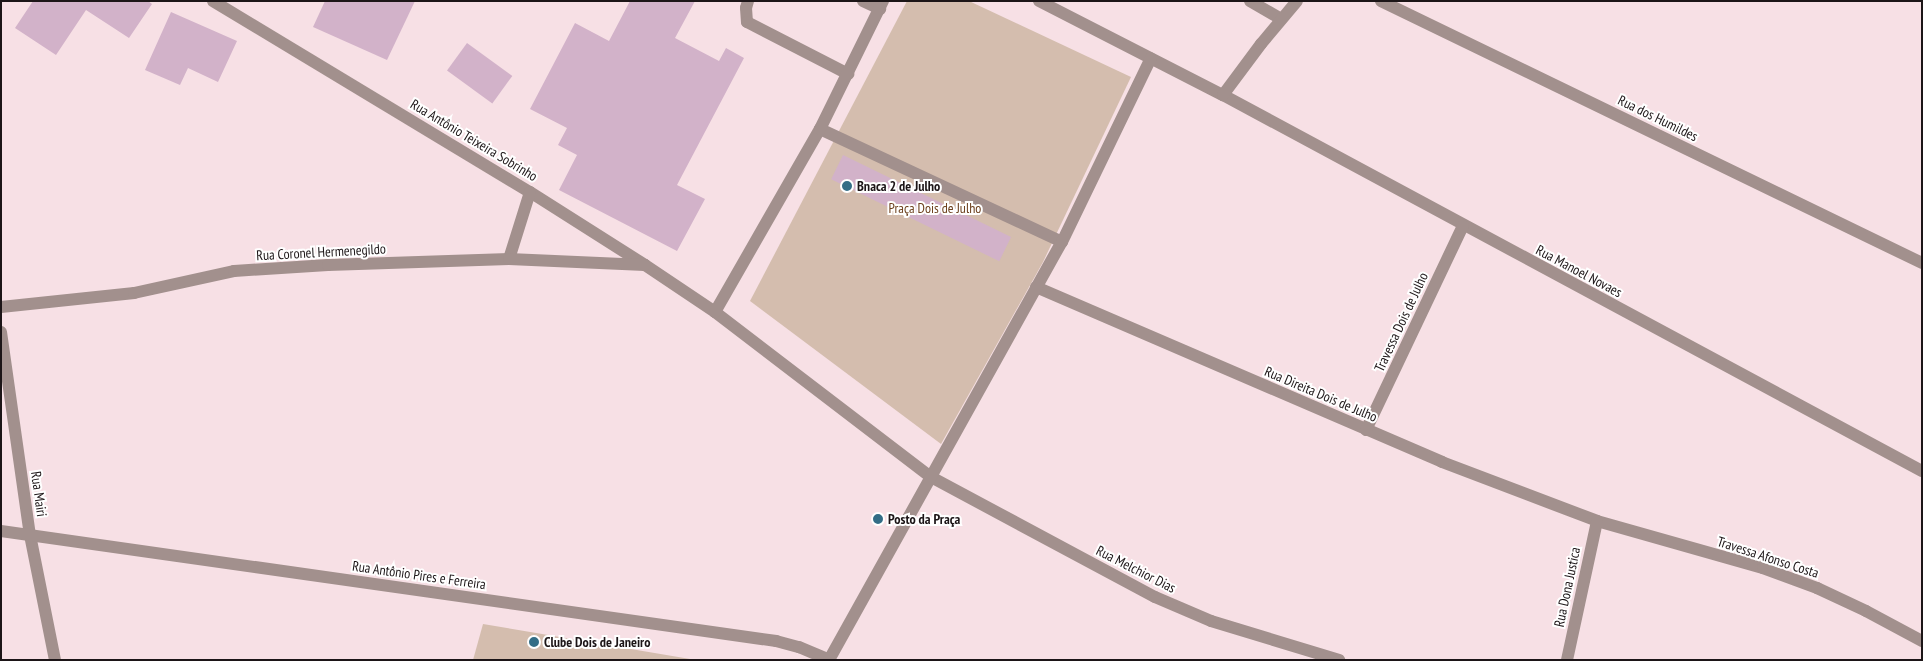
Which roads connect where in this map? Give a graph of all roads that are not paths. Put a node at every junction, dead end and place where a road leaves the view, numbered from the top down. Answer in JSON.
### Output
{"nodes":[{"id":1,"x":213,"y":1,"type":"edge"},
{"id":2,"x":748,"y":1,"type":"edge"},
{"id":3,"x":863,"y":1,"type":"edge"},
{"id":4,"x":1039,"y":1,"type":"edge"},
{"id":5,"x":1250,"y":1,"type":"edge"},
{"id":6,"x":1296,"y":1,"type":"edge"},
{"id":7,"x":1381,"y":1,"type":"edge"},
{"id":8,"x":881,"y":5,"type":"edge"},
{"id":9,"x":1281,"y":19,"type":"junction"},
{"id":10,"x":1151,"y":58,"type":"junction"},
{"id":11,"x":848,"y":74,"type":"junction"},
{"id":12,"x":1223,"y":95,"type":"junction"},
{"id":13,"x":820,"y":129,"type":"junction"},
{"id":14,"x":530,"y":192,"type":"junction"},
{"id":15,"x":1463,"y":226,"type":"junction"},
{"id":16,"x":1062,"y":242,"type":"junction"},
{"id":17,"x":508,"y":260,"type":"junction"},
{"id":18,"x":1922,"y":263,"type":"edge"},
{"id":19,"x":645,"y":265,"type":"junction"},
{"id":20,"x":1036,"y":286,"type":"junction"},
{"id":21,"x":1,"y":307,"type":"edge"},
{"id":22,"x":715,"y":312,"type":"junction"},
{"id":23,"x":1,"y":332,"type":"edge"},
{"id":24,"x":1366,"y":430,"type":"junction"},
{"id":25,"x":1922,"y":471,"type":"edge"},
{"id":26,"x":931,"y":477,"type":"junction"},
{"id":27,"x":1597,"y":521,"type":"junction"},
{"id":28,"x":1,"y":531,"type":"edge"},
{"id":29,"x":30,"y":535,"type":"junction"},
{"id":30,"x":1922,"y":640,"type":"edge"},
{"id":31,"x":55,"y":660,"type":"edge"},
{"id":32,"x":829,"y":660,"type":"edge"},
{"id":33,"x":1339,"y":660,"type":"edge"},
{"id":34,"x":1567,"y":660,"type":"edge"}],
"edges":[{"from":1,"to":14,"type":"street","name":"Rua Antônio Teixeira Sobrinho"},
{"from":2,"to":11,"type":"street"},
{"from":3,"to":8,"type":"street"},
{"from":4,"to":10,"type":"street"},
{"from":5,"to":9,"type":"street"},
{"from":6,"to":9,"type":"street"},
{"from":7,"to":18,"type":"street","name":"Rua dos Humildes"},
{"from":8,"to":11,"type":"street"},
{"from":9,"to":12,"type":"street"},
{"from":10,"to":12,"type":"street"},
{"from":10,"to":16,"type":"street"},
{"from":11,"to":13,"type":"street"},
{"from":12,"to":15,"type":"street","name":"Rua Manoel Novaes"},
{"from":13,"to":16,"type":"street"},
{"from":13,"to":22,"type":"street"},
{"from":14,"to":17,"type":"street"},
{"from":14,"to":19,"type":"street","name":"Rua Antônio Teixeira Sobrinho"},
{"from":15,"to":24,"type":"street","name":"Travessa Dois de Julho"},
{"from":15,"to":25,"type":"street","name":"Rua Manoel Novaes"},
{"from":16,"to":20,"type":"street"},
{"from":17,"to":19,"type":"street","name":"Rua Coronel Hermenegildo"},
{"from":17,"to":21,"type":"street","name":"Rua Coronel Hermenegildo"},
{"from":19,"to":22,"type":"street","name":"Rua Antônio Teixeira Sobrinho"},
{"from":20,"to":24,"type":"street","name":"Rua Direita Dois de Julho"},
{"from":20,"to":26,"type":"street"},
{"from":22,"to":26,"type":"street"},
{"from":23,"to":29,"type":"street","name":"Rua Mairi"},
{"from":24,"to":27,"type":"street","name":"Rua Direita Dois de Julho"},
{"from":26,"to":32,"type":"street"},
{"from":26,"to":33,"type":"street","name":"Rua Melchior Dias"},
{"from":27,"to":30,"type":"street","name":"Travessa Afonso Costa"},
{"from":27,"to":34,"type":"street","name":"Rua Dona Justica"},
{"from":28,"to":29,"type":"street","name":"Rua Antônio Pires e Ferreira"},
{"from":29,"to":31,"type":"street","name":"Rua Mairi"},
{"from":29,"to":32,"type":"street","name":"Rua Antônio Pires e Ferreira"}]}
